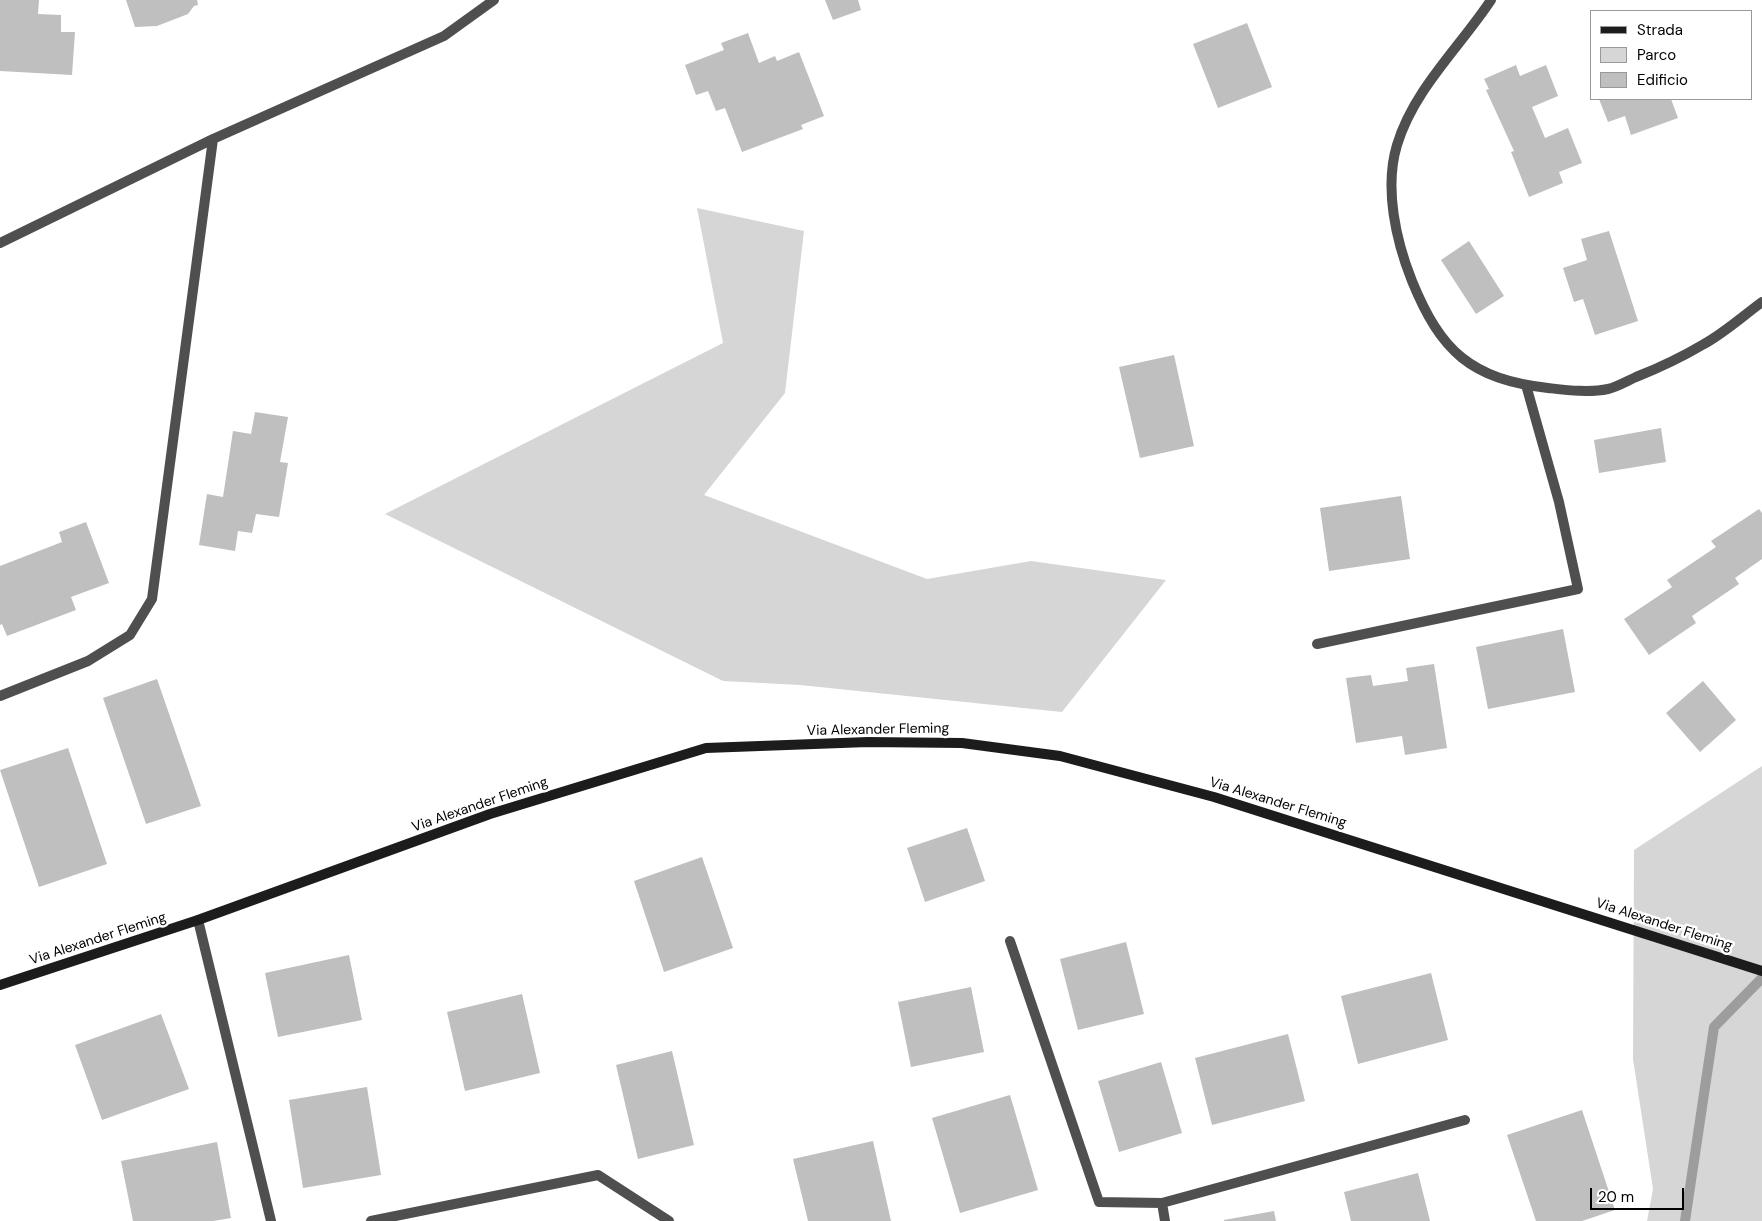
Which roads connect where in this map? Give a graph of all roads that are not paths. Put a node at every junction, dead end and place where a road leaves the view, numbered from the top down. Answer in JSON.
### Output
{"nodes":[{"id":1,"x":494,"y":0,"type":"edge"},
{"id":2,"x":1491,"y":0,"type":"edge"},
{"id":3,"x":213,"y":139,"type":"junction"},
{"id":4,"x":0,"y":243,"type":"edge"},
{"id":5,"x":1762,"y":302,"type":"edge"},
{"id":6,"x":1526,"y":385,"type":"junction"},
{"id":7,"x":1316,"y":644,"type":"dead end"},
{"id":8,"x":0,"y":696,"type":"edge"},
{"id":9,"x":198,"y":920,"type":"junction"},
{"id":10,"x":1010,"y":941,"type":"dead end"},
{"id":11,"x":1762,"y":971,"type":"edge"},
{"id":12,"x":0,"y":985,"type":"edge"},
{"id":13,"x":1465,"y":1120,"type":"dead end"},
{"id":14,"x":1162,"y":1203,"type":"junction"},
{"id":15,"x":271,"y":1221,"type":"edge"},
{"id":16,"x":371,"y":1221,"type":"edge"},
{"id":17,"x":669,"y":1221,"type":"edge"},
{"id":18,"x":1166,"y":1221,"type":"edge"}],
"edges":[{"from":1,"to":3,"type":"street"},
{"from":2,"to":6,"type":"street"},
{"from":3,"to":4,"type":"street"},
{"from":3,"to":8,"type":"street"},
{"from":5,"to":6,"type":"street"},
{"from":6,"to":7,"type":"street"},
{"from":9,"to":11,"type":"main road","name":"Via Alexander Fleming"},
{"from":9,"to":12,"type":"main road","name":"Via Alexander Fleming"},
{"from":9,"to":15,"type":"street"},
{"from":10,"to":14,"type":"street"},
{"from":13,"to":14,"type":"street"},
{"from":14,"to":18,"type":"street"},
{"from":16,"to":17,"type":"street"}]}
